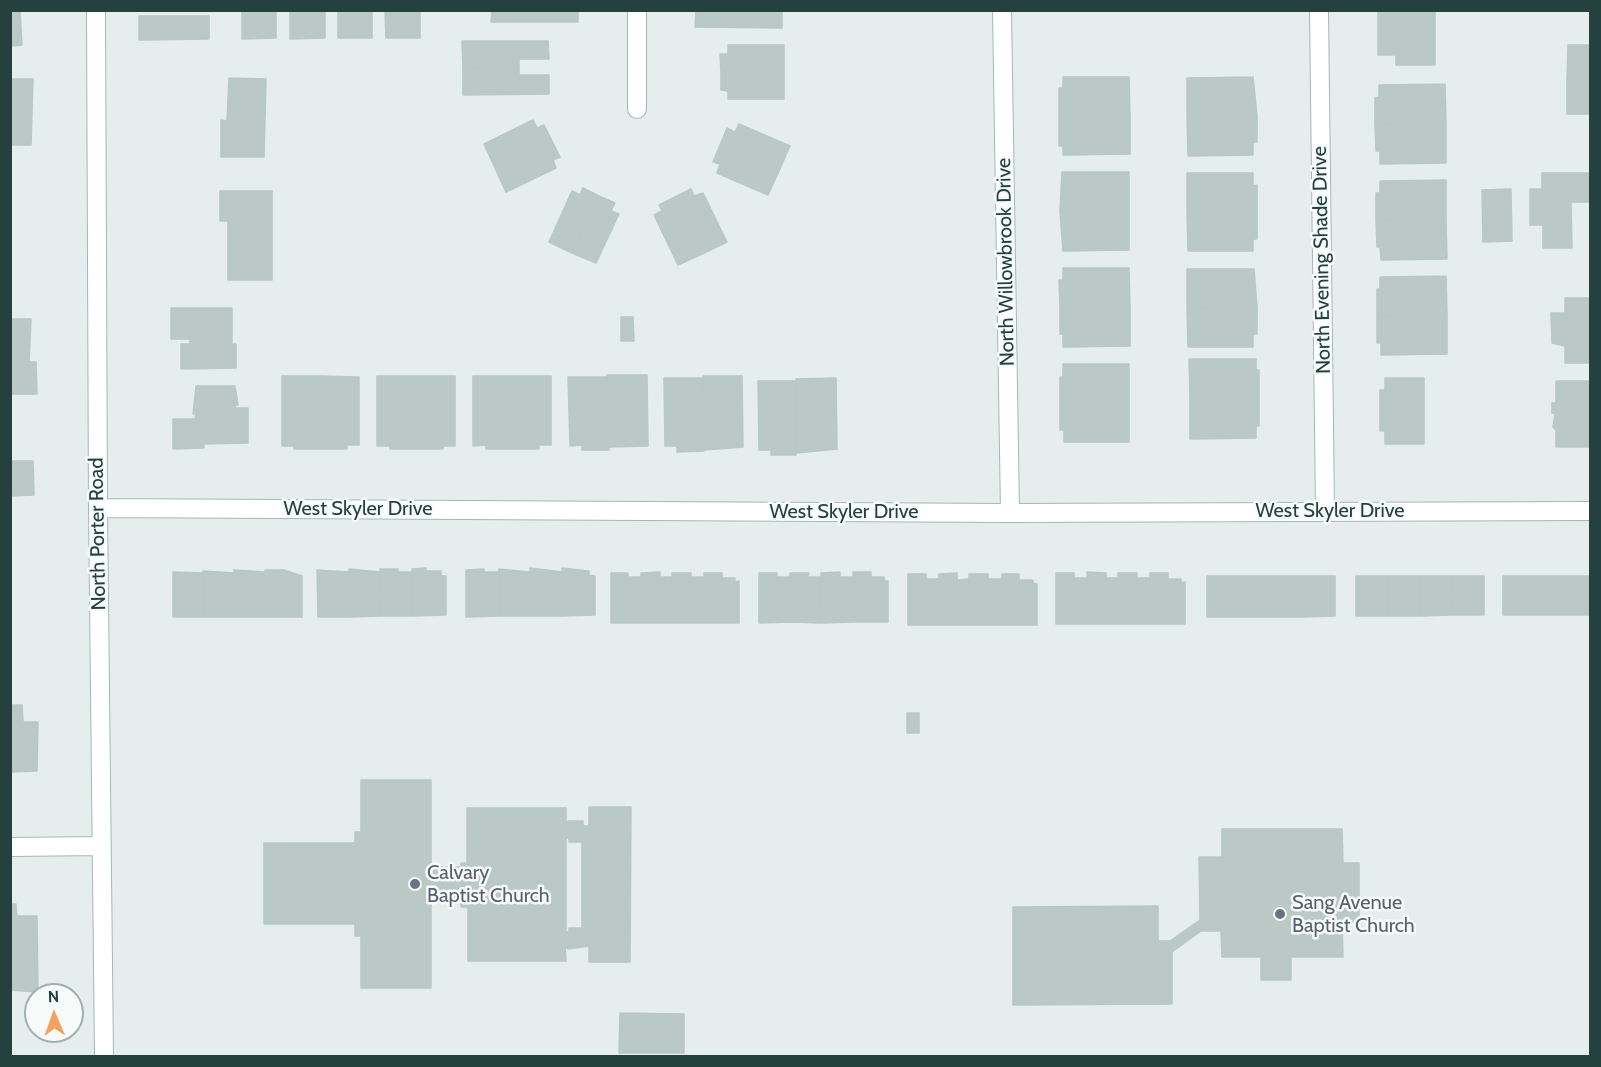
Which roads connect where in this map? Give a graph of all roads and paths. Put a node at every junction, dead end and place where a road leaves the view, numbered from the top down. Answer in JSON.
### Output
{"nodes":[{"id":1,"x":96,"y":10,"type":"edge"},
{"id":2,"x":637,"y":10,"type":"edge"},
{"id":3,"x":1002,"y":10,"type":"edge"},
{"id":4,"x":1319,"y":10,"type":"edge"},
{"id":5,"x":638,"y":109,"type":"dead end"},
{"id":6,"x":98,"y":508,"type":"junction"},
{"id":7,"x":1325,"y":510,"type":"junction"},
{"id":8,"x":1590,"y":511,"type":"edge"},
{"id":9,"x":1010,"y":513,"type":"junction"},
{"id":10,"x":102,"y":846,"type":"junction"},
{"id":11,"x":10,"y":847,"type":"edge"},
{"id":12,"x":104,"y":1056,"type":"edge"}],
"edges":[{"from":1,"to":6,"type":"street","name":"North Porter Road"},
{"from":2,"to":5,"type":"street"},
{"from":3,"to":9,"type":"street","name":"North Willowbrook Drive"},
{"from":4,"to":7,"type":"street","name":"North Evening Shade Drive"},
{"from":6,"to":9,"type":"street","name":"West Skyler Drive"},
{"from":6,"to":10,"type":"street","name":"North Porter Road"},
{"from":7,"to":8,"type":"street","name":"West Skyler Drive"},
{"from":7,"to":9,"type":"street","name":"West Skyler Drive"},
{"from":10,"to":11,"type":"street"},
{"from":10,"to":12,"type":"street","name":"North Porter Road"}]}
